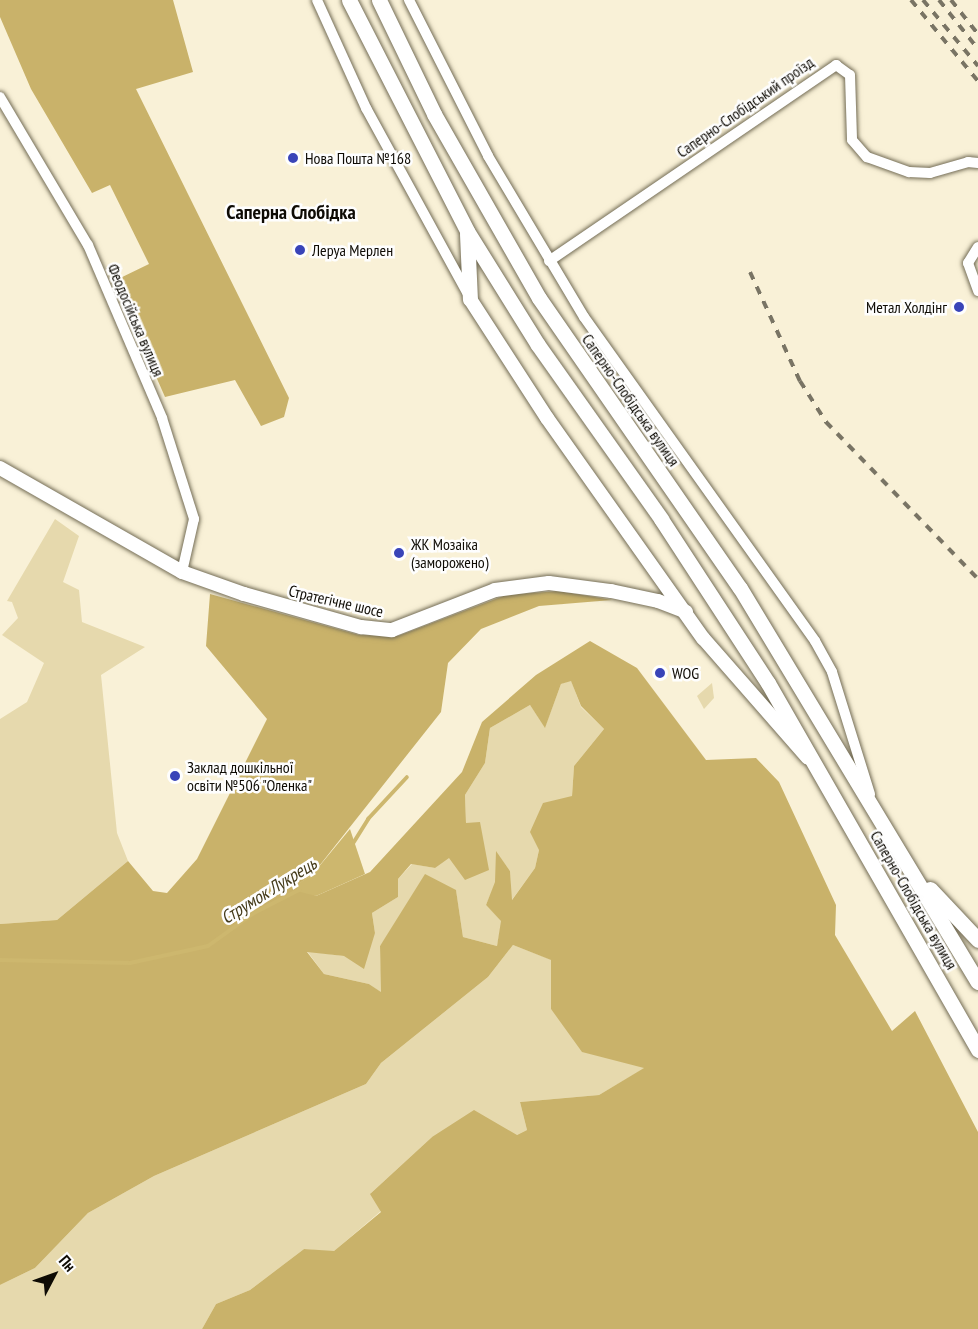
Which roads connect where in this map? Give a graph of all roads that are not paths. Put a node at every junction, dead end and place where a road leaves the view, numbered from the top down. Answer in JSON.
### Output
{"nodes":[{"id":1,"x":317,"y":0,"type":"edge"},
{"id":2,"x":349,"y":0,"type":"edge"},
{"id":3,"x":379,"y":0,"type":"edge"},
{"id":4,"x":409,"y":0,"type":"edge"},
{"id":5,"x":0,"y":97,"type":"edge"},
{"id":6,"x":978,"y":163,"type":"edge"},
{"id":7,"x":467,"y":231,"type":"junction"},
{"id":8,"x":978,"y":247,"type":"edge"},
{"id":9,"x":549,"y":261,"type":"junction"},
{"id":10,"x":978,"y":291,"type":"edge"},
{"id":11,"x":470,"y":299,"type":"junction"},
{"id":12,"x":0,"y":468,"type":"edge"},
{"id":13,"x":182,"y":572,"type":"junction"},
{"id":14,"x":686,"y":612,"type":"junction"},
{"id":15,"x":818,"y":768,"type":"junction"},
{"id":16,"x":875,"y":809,"type":"junction"},
{"id":17,"x":902,"y":854,"type":"junction"},
{"id":18,"x":978,"y":940,"type":"edge"},
{"id":19,"x":978,"y":982,"type":"edge"},
{"id":20,"x":978,"y":1050,"type":"edge"}],
"edges":[{"from":1,"to":11,"type":"street","name":"Саперно-Слобідська вулиця"},
{"from":2,"to":7,"type":"main road","name":"Саперно-Слобідська вулиця"},
{"from":3,"to":16,"type":"main road","name":"Саперно-Слобідська вулиця"},
{"from":4,"to":9,"type":"street","name":"Саперно-Слобідська вулиця"},
{"from":5,"to":13,"type":"street","name":"Феодосійська вулиця"},
{"from":6,"to":9,"type":"street","name":"Саперно-Слобідський проїзд"},
{"from":7,"to":11,"type":"main road"},
{"from":7,"to":15,"type":"main road","name":"Саперно-Слобідська вулиця"},
{"from":8,"to":10,"type":"street"},
{"from":9,"to":16,"type":"street","name":"Саперно-Слобідська вулиця"},
{"from":11,"to":14,"type":"street","name":"Саперно-Слобідська вулиця"},
{"from":12,"to":13,"type":"street","name":"Стратегічне шосе"},
{"from":13,"to":14,"type":"street","name":"Стратегічне шосе"},
{"from":14,"to":15,"type":"street","name":"Саперно-Слобідська вулиця"},
{"from":15,"to":20,"type":"main road","name":"Саперно-Слобідська вулиця"},
{"from":16,"to":17,"type":"main road","name":"Саперно-Слобідська вулиця"},
{"from":17,"to":18,"type":"main road"},
{"from":17,"to":19,"type":"main road","name":"Саперно-Слобідська вулиця"}]}
